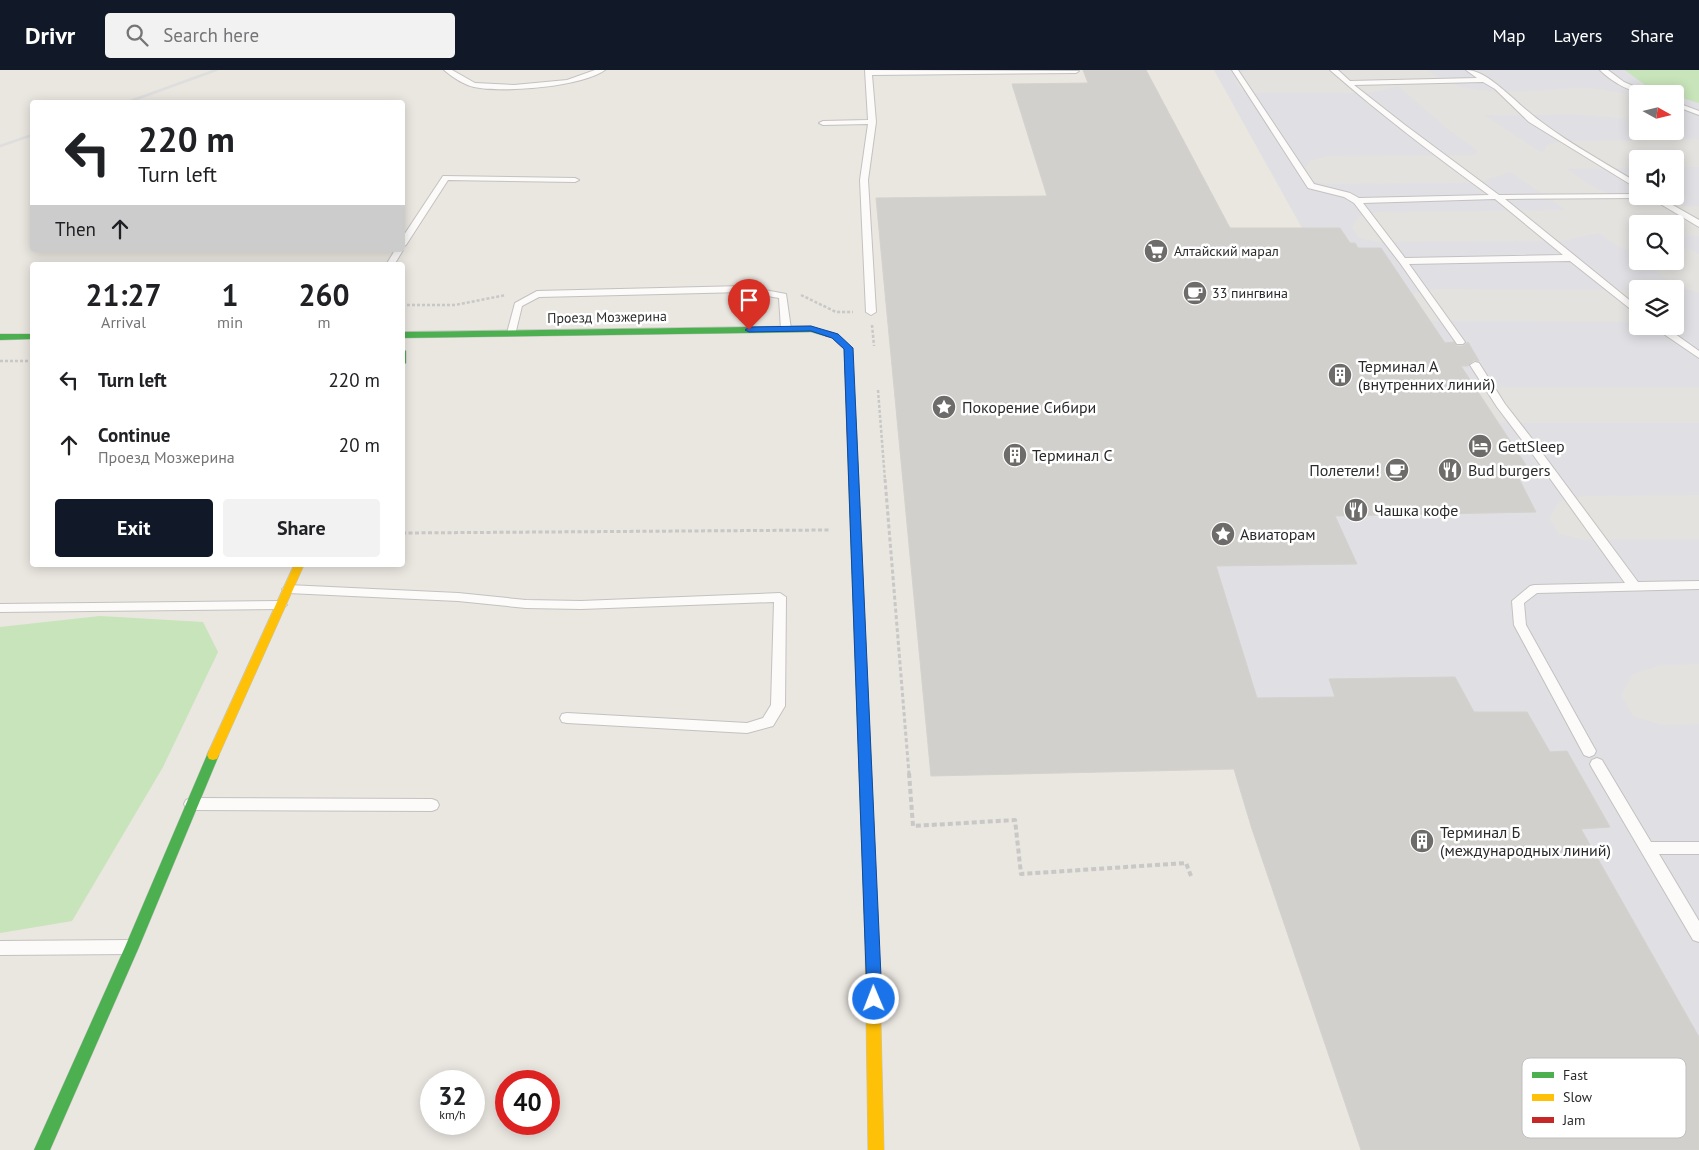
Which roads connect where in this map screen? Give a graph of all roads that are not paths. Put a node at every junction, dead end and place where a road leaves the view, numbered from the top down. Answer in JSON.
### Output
{"nodes":[{"id":1,"x":447,"y":70,"type":"edge"},
{"id":2,"x":602,"y":70,"type":"edge"},
{"id":3,"x":1235,"y":70,"type":"edge"},
{"id":4,"x":1333,"y":70,"type":"edge"},
{"id":5,"x":1469,"y":70,"type":"edge"},
{"id":6,"x":1604,"y":70,"type":"edge"},
{"id":7,"x":868,"y":71,"type":"edge"},
{"id":8,"x":1076,"y":71,"type":"dead end"},
{"id":9,"x":1484,"y":80,"type":"junction"},
{"id":10,"x":1348,"y":83,"type":"junction"},
{"id":11,"x":1629,"y":86,"type":"edge"},
{"id":12,"x":1684,"y":107,"type":"edge"},
{"id":13,"x":1699,"y":113,"type":"edge"},
{"id":14,"x":823,"y":122,"type":"dead end"},
{"id":15,"x":872,"y":122,"type":"junction"},
{"id":16,"x":574,"y":180,"type":"dead end"},
{"id":17,"x":1629,"y":181,"type":"edge"},
{"id":18,"x":1629,"y":196,"type":"edge"},
{"id":19,"x":1497,"y":197,"type":"junction"},
{"id":20,"x":1358,"y":201,"type":"junction"},
{"id":21,"x":1666,"y":205,"type":"edge"},
{"id":22,"x":1699,"y":224,"type":"edge"},
{"id":23,"x":405,"y":240,"type":"edge"},
{"id":24,"x":1570,"y":258,"type":"junction"},
{"id":25,"x":1403,"y":261,"type":"junction"},
{"id":26,"x":1629,"y":305,"type":"edge"},
{"id":27,"x":871,"y":312,"type":"road end"},
{"id":28,"x":786,"y":329,"type":"junction"},
{"id":29,"x":512,"y":333,"type":"junction"},
{"id":30,"x":405,"y":335,"type":"edge"},
{"id":31,"x":1670,"y":335,"type":"edge"},
{"id":32,"x":0,"y":337,"type":"edge"},
{"id":33,"x":30,"y":337,"type":"edge"},
{"id":34,"x":1460,"y":342,"type":"dead end"},
{"id":35,"x":1699,"y":355,"type":"edge"},
{"id":36,"x":1475,"y":365,"type":"dead end"},
{"id":37,"x":1529,"y":442,"type":"dead end"},
{"id":38,"x":1536,"y":452,"type":"dead end"},
{"id":39,"x":297,"y":567,"type":"edge"},
{"id":40,"x":1699,"y":585,"type":"edge"},
{"id":41,"x":1635,"y":587,"type":"junction"},
{"id":42,"x":288,"y":589,"type":"junction"},
{"id":43,"x":281,"y":605,"type":"junction"},
{"id":44,"x":0,"y":608,"type":"edge"},
{"id":45,"x":567,"y":718,"type":"dead end"},
{"id":46,"x":1589,"y":751,"type":"dead end"},
{"id":47,"x":1597,"y":764,"type":"dead end"},
{"id":48,"x":191,"y":804,"type":"junction"},
{"id":49,"x":432,"y":805,"type":"dead end"},
{"id":50,"x":1647,"y":848,"type":"junction"},
{"id":51,"x":1699,"y":848,"type":"edge"},
{"id":52,"x":1699,"y":935,"type":"edge"},
{"id":53,"x":132,"y":947,"type":"junction"},
{"id":54,"x":0,"y":948,"type":"edge"},
{"id":55,"x":42,"y":1150,"type":"edge"},
{"id":56,"x":876,"y":1150,"type":"edge"}],
"edges":[{"from":1,"to":2,"type":"lane"},
{"from":3,"to":20,"type":"lane"},
{"from":4,"to":10,"type":"lane"},
{"from":5,"to":9,"type":"lane"},
{"from":6,"to":11,"type":"lane"},
{"from":7,"to":8,"type":"lane"},
{"from":7,"to":15,"type":"lane"},
{"from":9,"to":10,"type":"lane"},
{"from":9,"to":17,"type":"lane"},
{"from":10,"to":19,"type":"lane"},
{"from":12,"to":13,"type":"lane"},
{"from":14,"to":15,"type":"lane"},
{"from":15,"to":27,"type":"lane"},
{"from":16,"to":23,"type":"lane"},
{"from":18,"to":19,"type":"lane"},
{"from":19,"to":20,"type":"lane"},
{"from":19,"to":24,"type":"lane"},
{"from":20,"to":25,"type":"lane"},
{"from":21,"to":22,"type":"lane"},
{"from":24,"to":25,"type":"lane"},
{"from":24,"to":26,"type":"lane"},
{"from":25,"to":34,"type":"lane"},
{"from":28,"to":29,"type":"street","name":"Проезд Мозжерина"},
{"from":28,"to":29,"type":"lane"},
{"from":28,"to":56,"type":"street","name":"Проезд Мозжерина"},
{"from":29,"to":30,"type":"street","name":"Проезд Мозжерина"},
{"from":31,"to":35,"type":"lane"},
{"from":32,"to":33,"type":"street"},
{"from":36,"to":37,"type":"lane"},
{"from":38,"to":41,"type":"lane"},
{"from":39,"to":42,"type":"street"},
{"from":40,"to":41,"type":"lane"},
{"from":41,"to":46,"type":"lane"},
{"from":42,"to":43,"type":"street"},
{"from":42,"to":45,"type":"lane"},
{"from":43,"to":44,"type":"lane"},
{"from":43,"to":48,"type":"street"},
{"from":47,"to":50,"type":"lane"},
{"from":48,"to":49,"type":"lane"},
{"from":48,"to":53,"type":"street"},
{"from":50,"to":51,"type":"lane"},
{"from":50,"to":52,"type":"lane"},
{"from":53,"to":54,"type":"lane"},
{"from":53,"to":55,"type":"street"}]}
